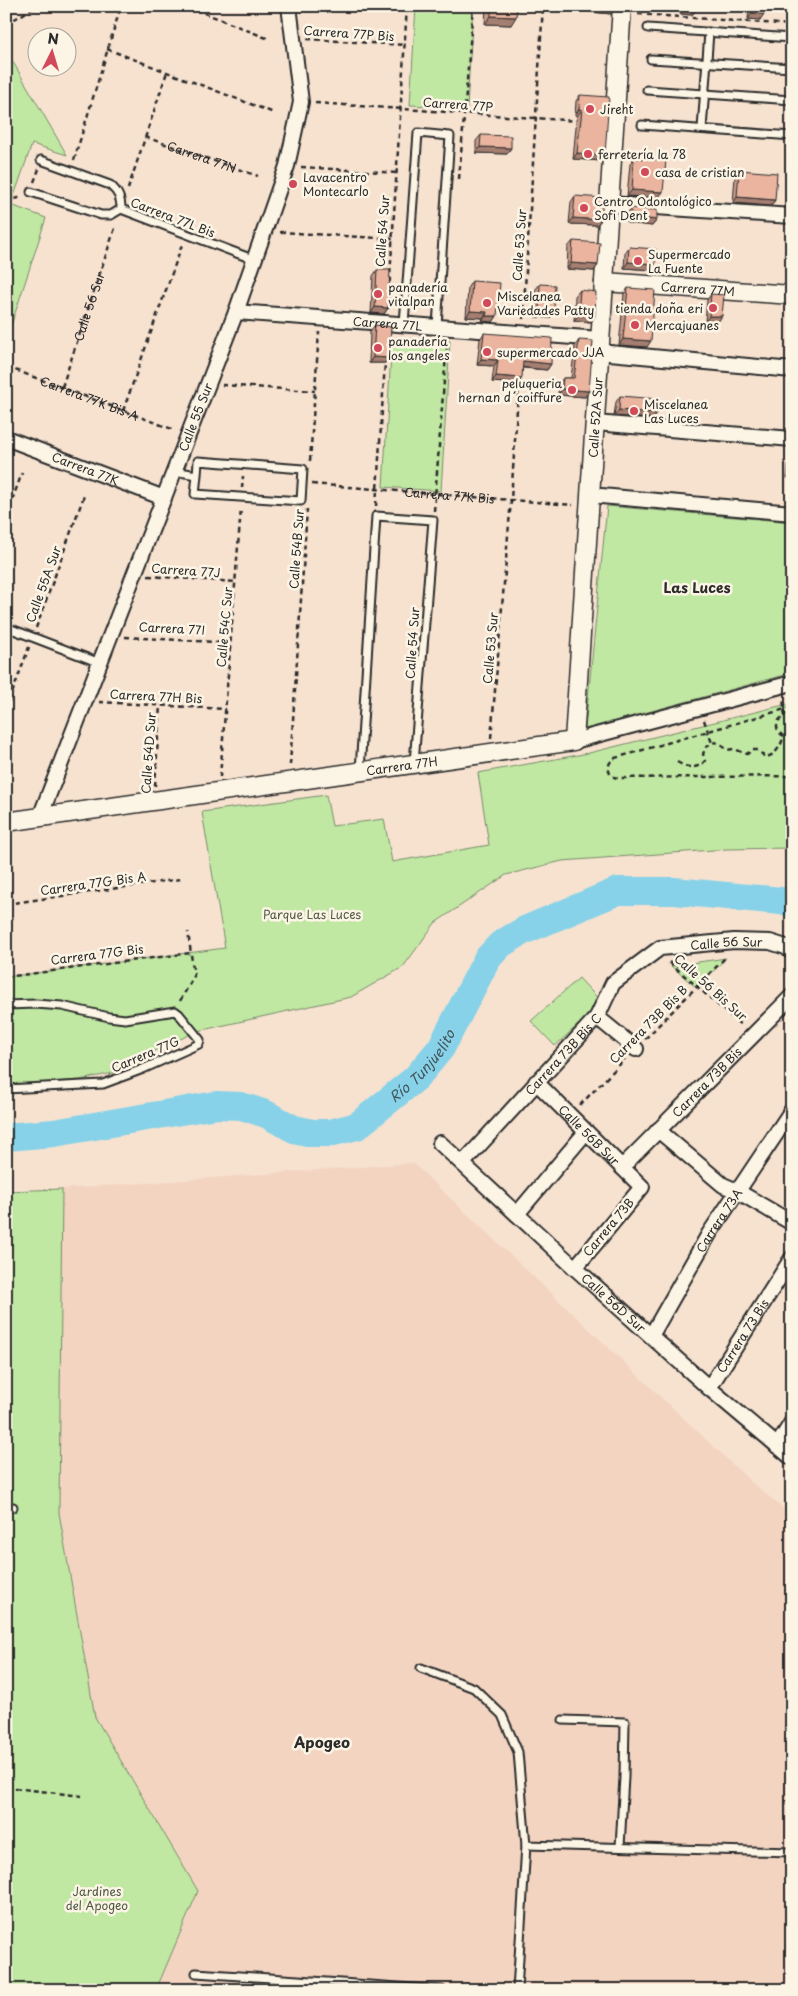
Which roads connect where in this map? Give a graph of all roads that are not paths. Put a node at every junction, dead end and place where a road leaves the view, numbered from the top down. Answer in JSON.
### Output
{"nodes":[{"id":1,"x":289,"y":6,"type":"edge"},
{"id":2,"x":622,"y":9,"type":"edge"},
{"id":3,"x":648,"y":28,"type":"dead end"},
{"id":4,"x":709,"y":32,"type":"junction"},
{"id":5,"x":792,"y":38,"type":"edge"},
{"id":6,"x":651,"y":59,"type":"dead end"},
{"id":7,"x":708,"y":63,"type":"junction"},
{"id":8,"x":792,"y":68,"type":"edge"},
{"id":9,"x":647,"y":90,"type":"dead end"},
{"id":10,"x":706,"y":94,"type":"junction"},
{"id":11,"x":792,"y":100,"type":"edge"},
{"id":12,"x":642,"y":125,"type":"dead end"},
{"id":13,"x":702,"y":129,"type":"junction"},
{"id":14,"x":792,"y":136,"type":"edge"},
{"id":15,"x":42,"y":160,"type":"dead end"},
{"id":16,"x":31,"y":192,"type":"dead end"},
{"id":17,"x":609,"y":204,"type":"junction"},
{"id":18,"x":121,"y":209,"type":"junction"},
{"id":19,"x":792,"y":216,"type":"edge"},
{"id":20,"x":255,"y":260,"type":"junction"},
{"id":21,"x":604,"y":282,"type":"junction"},
{"id":22,"x":792,"y":295,"type":"edge"},
{"id":23,"x":236,"y":312,"type":"junction"},
{"id":24,"x":404,"y":324,"type":"junction"},
{"id":25,"x":437,"y":326,"type":"junction"},
{"id":26,"x":600,"y":345,"type":"junction"},
{"id":27,"x":792,"y":370,"type":"edge"},
{"id":28,"x":595,"y":423,"type":"junction"},
{"id":29,"x":6,"y":438,"type":"edge"},
{"id":30,"x":792,"y":439,"type":"edge"},
{"id":31,"x":174,"y":472,"type":"junction"},
{"id":32,"x":197,"y":475,"type":"junction"},
{"id":33,"x":164,"y":498,"type":"junction"},
{"id":34,"x":590,"y":501,"type":"junction"},
{"id":35,"x":792,"y":513,"type":"edge"},
{"id":36,"x":6,"y":627,"type":"edge"},
{"id":37,"x":100,"y":663,"type":"junction"},
{"id":38,"x":792,"y":683,"type":"edge"},
{"id":39,"x":574,"y":741,"type":"junction"},
{"id":40,"x":414,"y":764,"type":"junction"},
{"id":41,"x":360,"y":772,"type":"junction"},
{"id":42,"x":40,"y":817,"type":"junction"},
{"id":43,"x":6,"y":822,"type":"edge"},
{"id":44,"x":660,"y":948,"type":"joint"},
{"id":45,"x":792,"y":952,"type":"edge"},
{"id":46,"x":792,"y":996,"type":"edge"},
{"id":47,"x":6,"y":1005,"type":"edge"},
{"id":48,"x":597,"y":1017,"type":"junction"},
{"id":49,"x":636,"y":1049,"type":"road end"},
{"id":50,"x":536,"y":1082,"type":"junction"},
{"id":51,"x":6,"y":1089,"type":"edge"},
{"id":52,"x":792,"y":1110,"type":"edge"},
{"id":53,"x":658,"y":1130,"type":"junction"},
{"id":54,"x":586,"y":1132,"type":"junction"},
{"id":55,"x":440,"y":1143,"type":"dead end"},
{"id":56,"x":463,"y":1163,"type":"junction"},
{"id":57,"x":622,"y":1167,"type":"junction"},
{"id":58,"x":642,"y":1187,"type":"joint"},
{"id":59,"x":737,"y":1191,"type":"junction"},
{"id":60,"x":517,"y":1214,"type":"junction"},
{"id":61,"x":792,"y":1222,"type":"edge"},
{"id":62,"x":792,"y":1258,"type":"edge"},
{"id":63,"x":575,"y":1268,"type":"junction"},
{"id":64,"x":651,"y":1336,"type":"junction"},
{"id":65,"x":709,"y":1388,"type":"junction"},
{"id":66,"x":792,"y":1422,"type":"edge"},
{"id":67,"x":777,"y":1446,"type":"junction"},
{"id":68,"x":792,"y":1458,"type":"edge"},
{"id":69,"x":421,"y":1668,"type":"dead end"},
{"id":70,"x":563,"y":1720,"type":"dead end"},
{"id":71,"x":526,"y":1845,"type":"junction"},
{"id":72,"x":620,"y":1847,"type":"junction"},
{"id":73,"x":792,"y":1852,"type":"edge"},
{"id":74,"x":196,"y":1973,"type":"dead end"},
{"id":75,"x":442,"y":1990,"type":"edge"},
{"id":76,"x":517,"y":1990,"type":"edge"}],
"edges":[{"from":1,"to":20,"type":"street","name":"Calle 55 Sur"},
{"from":2,"to":17,"type":"street","name":"Calle 52A Sur"},
{"from":3,"to":4,"type":"lane"},
{"from":4,"to":5,"type":"lane"},
{"from":4,"to":7,"type":"lane"},
{"from":6,"to":7,"type":"lane"},
{"from":7,"to":8,"type":"lane"},
{"from":7,"to":10,"type":"lane"},
{"from":9,"to":10,"type":"lane"},
{"from":10,"to":11,"type":"lane"},
{"from":10,"to":13,"type":"lane"},
{"from":12,"to":13,"type":"lane"},
{"from":13,"to":14,"type":"lane"},
{"from":15,"to":18,"type":"lane","name":"Carrera 77L Bis"},
{"from":16,"to":18,"type":"lane"},
{"from":17,"to":19,"type":"street"},
{"from":17,"to":21,"type":"street","name":"Calle 52A Sur"},
{"from":18,"to":20,"type":"lane","name":"Carrera 77L Bis"},
{"from":20,"to":23,"type":"street","name":"Calle 55 Sur"},
{"from":21,"to":22,"type":"street","name":"Carrera 77M"},
{"from":21,"to":26,"type":"street","name":"Calle 52A Sur"},
{"from":23,"to":24,"type":"street","name":"Carrera 77L"},
{"from":23,"to":31,"type":"street","name":"Calle 55 Sur"},
{"from":24,"to":25,"type":"street","name":"Carrera 77L"},
{"from":24,"to":25,"type":"lane"},
{"from":25,"to":26,"type":"street","name":"Carrera 77L"},
{"from":26,"to":27,"type":"street","name":"Carrera 77L"},
{"from":26,"to":28,"type":"street","name":"Calle 52A Sur"},
{"from":28,"to":30,"type":"street"},
{"from":28,"to":34,"type":"street","name":"Calle 52A Sur"},
{"from":29,"to":33,"type":"street","name":"Carrera 77K"},
{"from":31,"to":32,"type":"lane"},
{"from":31,"to":33,"type":"street","name":"Calle 55 Sur"},
{"from":32,"to":32,"type":"lane"},
{"from":33,"to":37,"type":"street","name":"Calle 55 Sur"},
{"from":34,"to":35,"type":"street"},
{"from":34,"to":39,"type":"street","name":"Calle 52A Sur"},
{"from":36,"to":37,"type":"lane"},
{"from":37,"to":42,"type":"street","name":"Calle 55 Sur"},
{"from":38,"to":39,"type":"street","name":"Carrera 77H"},
{"from":39,"to":40,"type":"street","name":"Carrera 77H"},
{"from":40,"to":41,"type":"street","name":"Carrera 77H"},
{"from":40,"to":41,"type":"lane","name":"Calle 54 Sur"},
{"from":41,"to":42,"type":"street","name":"Carrera 77H"},
{"from":42,"to":43,"type":"street","name":"Carrera 77H"},
{"from":44,"to":45,"type":"street","name":"Calle 56 Sur"},
{"from":44,"to":48,"type":"street","name":"Carrera 73B Bis C"},
{"from":46,"to":53,"type":"street","name":"Carrera 73B Bis"},
{"from":47,"to":51,"type":"lane","name":"Carrera 77G"},
{"from":48,"to":49,"type":"street"},
{"from":48,"to":50,"type":"street","name":"Carrera 73B Bis C"},
{"from":50,"to":54,"type":"street","name":"Calle 56B Sur"},
{"from":50,"to":56,"type":"street","name":"Carrera 73B Bis C"},
{"from":52,"to":59,"type":"street","name":"Carrera 73A"},
{"from":53,"to":57,"type":"street","name":"Carrera 73B Bis"},
{"from":53,"to":59,"type":"street"},
{"from":54,"to":57,"type":"street","name":"Calle 56B Sur"},
{"from":54,"to":60,"type":"street"},
{"from":55,"to":56,"type":"street","name":"Calle 56D Sur"},
{"from":56,"to":60,"type":"street","name":"Calle 56D Sur"},
{"from":57,"to":58,"type":"street","name":"Calle 56B Sur"},
{"from":58,"to":63,"type":"street","name":"Carrera 73B"},
{"from":59,"to":61,"type":"street"},
{"from":59,"to":64,"type":"street","name":"Carrera 73A"},
{"from":60,"to":63,"type":"street","name":"Calle 56D Sur"},
{"from":62,"to":65,"type":"street","name":"Carrera 73 Bis"},
{"from":63,"to":64,"type":"street","name":"Calle 56D Sur"},
{"from":64,"to":65,"type":"street","name":"Calle 56D Sur"},
{"from":65,"to":67,"type":"street","name":"Calle 56D Sur"},
{"from":66,"to":67,"type":"street"},
{"from":67,"to":68,"type":"street","name":"Calle 56D Sur"},
{"from":69,"to":71,"type":"lane"},
{"from":70,"to":72,"type":"lane"},
{"from":71,"to":72,"type":"lane"},
{"from":71,"to":76,"type":"lane"},
{"from":72,"to":73,"type":"lane"},
{"from":74,"to":75,"type":"lane"}]}
